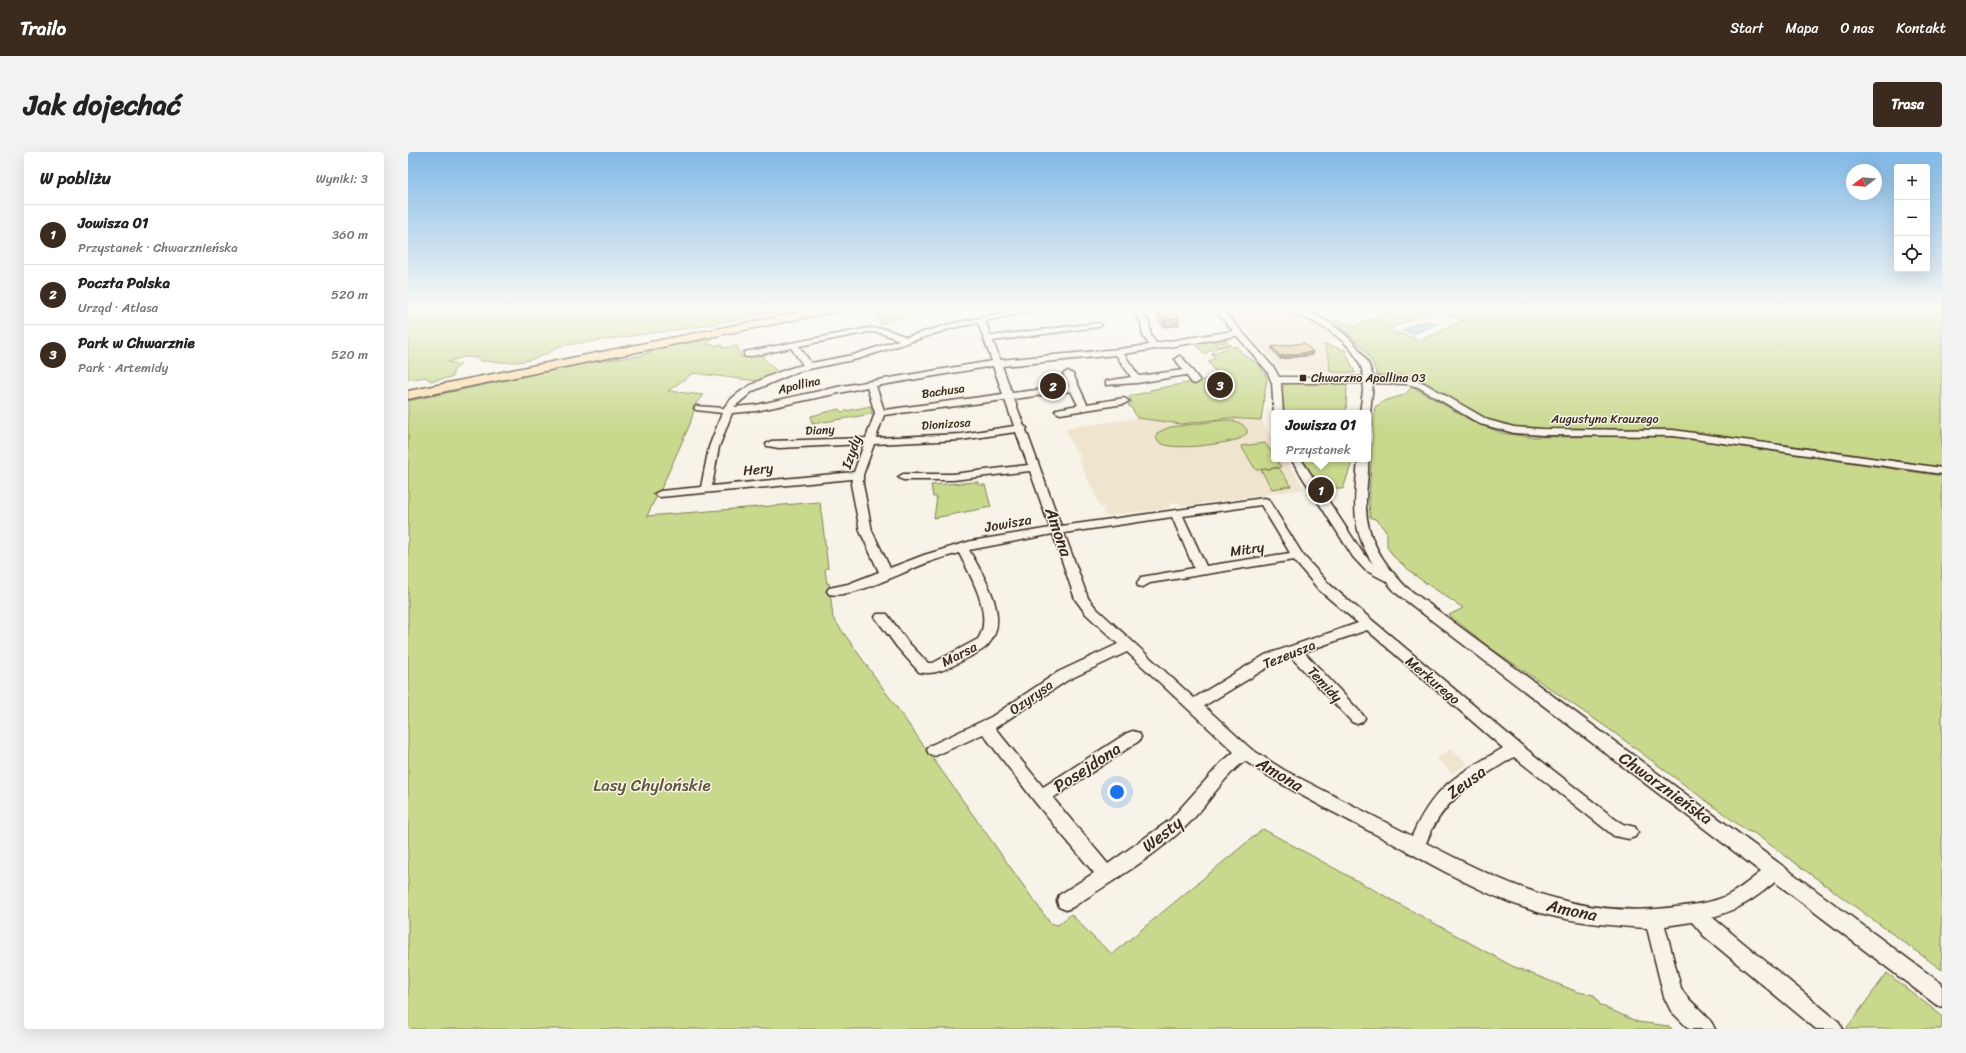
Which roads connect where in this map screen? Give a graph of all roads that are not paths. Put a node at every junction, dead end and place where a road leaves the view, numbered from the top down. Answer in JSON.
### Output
{"nodes":[{"id":1,"x":624,"y":349,"type":"edge"},
{"id":2,"x":770,"y":349,"type":"edge"},
{"id":3,"x":796,"y":349,"type":"edge"},
{"id":4,"x":880,"y":349,"type":"edge"},
{"id":5,"x":992,"y":349,"type":"edge"},
{"id":6,"x":1137,"y":349,"type":"edge"},
{"id":7,"x":1253,"y":349,"type":"edge"},
{"id":8,"x":1355,"y":349,"type":"edge"},
{"id":9,"x":609,"y":352,"type":"junction"},
{"id":10,"x":1120,"y":352,"type":"junction"},
{"id":11,"x":747,"y":354,"type":"dead end"},
{"id":12,"x":1179,"y":359,"type":"dead end"},
{"id":13,"x":997,"y":363,"type":"junction"},
{"id":14,"x":808,"y":366,"type":"junction"},
{"id":15,"x":1188,"y":372,"type":"junction"},
{"id":16,"x":1068,"y":374,"type":"dead end"},
{"id":17,"x":1137,"y":380,"type":"junction"},
{"id":18,"x":1277,"y":380,"type":"junction"},
{"id":19,"x":1368,"y":380,"type":"junction"},
{"id":20,"x":1195,"y":381,"type":"dead end"},
{"id":21,"x":1109,"y":383,"type":"dead end"},
{"id":22,"x":871,"y":384,"type":"junction"},
{"id":23,"x":1074,"y":388,"type":"junction"},
{"id":24,"x":408,"y":390,"type":"edge"},
{"id":25,"x":408,"y":395,"type":"edge"},
{"id":26,"x":1010,"y":396,"type":"junction"},
{"id":27,"x":1124,"y":401,"type":"dead end"},
{"id":28,"x":699,"y":408,"type":"dead end"},
{"id":29,"x":1084,"y":408,"type":"junction"},
{"id":30,"x":1278,"y":410,"type":"edge"},
{"id":31,"x":1365,"y":410,"type":"edge"},
{"id":32,"x":728,"y":411,"type":"junction"},
{"id":33,"x":1060,"y":411,"type":"dead end"},
{"id":34,"x":880,"y":413,"type":"junction"},
{"id":35,"x":1022,"y":428,"type":"junction"},
{"id":36,"x":871,"y":441,"type":"junction"},
{"id":37,"x":771,"y":444,"type":"dead end"},
{"id":38,"x":1298,"y":462,"type":"edge"},
{"id":39,"x":1363,"y":462,"type":"edge"},
{"id":40,"x":1035,"y":467,"type":"junction"},
{"id":41,"x":1942,"y":471,"type":"edge"},
{"id":42,"x":858,"y":475,"type":"junction"},
{"id":43,"x":903,"y":477,"type":"dead end"},
{"id":44,"x":706,"y":489,"type":"junction"},
{"id":45,"x":660,"y":494,"type":"dead end"},
{"id":46,"x":1264,"y":501,"type":"joint"},
{"id":47,"x":1176,"y":514,"type":"junction"},
{"id":48,"x":1058,"y":530,"type":"junction"},
{"id":49,"x":962,"y":548,"type":"junction"},
{"id":50,"x":1297,"y":556,"type":"junction"},
{"id":51,"x":1201,"y":570,"type":"junction"},
{"id":52,"x":887,"y":575,"type":"junction"},
{"id":53,"x":1391,"y":579,"type":"junction"},
{"id":54,"x":1143,"y":583,"type":"dead end"},
{"id":55,"x":834,"y":591,"type":"dead end"},
{"id":56,"x":882,"y":617,"type":"dead end"},
{"id":57,"x":1368,"y":625,"type":"junction"},
{"id":58,"x":1129,"y":645,"type":"junction"},
{"id":59,"x":1293,"y":650,"type":"junction"},
{"id":60,"x":1194,"y":705,"type":"junction"},
{"id":61,"x":1357,"y":718,"type":"dead end"},
{"id":62,"x":986,"y":726,"type":"junction"},
{"id":63,"x":1133,"y":737,"type":"dead end"},
{"id":64,"x":1515,"y":749,"type":"junction"},
{"id":65,"x":935,"y":750,"type":"dead end"},
{"id":66,"x":1245,"y":753,"type":"junction"},
{"id":67,"x":1041,"y":797,"type":"junction"},
{"id":68,"x":1629,"y":832,"type":"dead end"},
{"id":69,"x":1416,"y":847,"type":"junction"},
{"id":70,"x":1776,"y":871,"type":"junction"},
{"id":71,"x":1106,"y":874,"type":"junction"},
{"id":72,"x":1066,"y":901,"type":"dead end"},
{"id":73,"x":1696,"y":914,"type":"junction"},
{"id":74,"x":1653,"y":919,"type":"junction"},
{"id":75,"x":1942,"y":997,"type":"edge"},
{"id":76,"x":1704,"y":1029,"type":"edge"},
{"id":77,"x":1832,"y":1029,"type":"edge"}],
"edges":[{"from":1,"to":9,"type":"highway"},
{"from":2,"to":11,"type":"street"},
{"from":3,"to":14,"type":"street"},
{"from":4,"to":14,"type":"street"},
{"from":5,"to":13,"type":"street","name":"Amona"},
{"from":6,"to":10,"type":"street","name":"Apollina"},
{"from":7,"to":18,"type":"street"},
{"from":8,"to":19,"type":"street"},
{"from":9,"to":24,"type":"highway"},
{"from":9,"to":25,"type":"highway"},
{"from":10,"to":13,"type":"street","name":"Apollina"},
{"from":10,"to":17,"type":"street"},
{"from":12,"to":15,"type":"street"},
{"from":13,"to":22,"type":"street","name":"Apollina"},
{"from":13,"to":26,"type":"street","name":"Amona"},
{"from":14,"to":32,"type":"street"},
{"from":15,"to":17,"type":"street"},
{"from":15,"to":20,"type":"street"},
{"from":16,"to":23,"type":"street"},
{"from":17,"to":21,"type":"street"},
{"from":18,"to":19,"type":"street","name":"Augustyna Krauzego"},
{"from":18,"to":30,"type":"street"},
{"from":19,"to":31,"type":"street"},
{"from":19,"to":41,"type":"street","name":"Augustyna Krauzego"},
{"from":22,"to":32,"type":"street","name":"Apollina"},
{"from":22,"to":34,"type":"street"},
{"from":23,"to":26,"type":"street","name":"Bachusa"},
{"from":23,"to":29,"type":"street"},
{"from":26,"to":34,"type":"street","name":"Bachusa"},
{"from":26,"to":35,"type":"street","name":"Amona"},
{"from":27,"to":29,"type":"street"},
{"from":28,"to":32,"type":"street","name":"Apollina"},
{"from":29,"to":33,"type":"street"},
{"from":32,"to":44,"type":"street"},
{"from":34,"to":36,"type":"street","name":"Izydy"},
{"from":35,"to":36,"type":"street","name":"Dionizosa"},
{"from":35,"to":40,"type":"street","name":"Amona"},
{"from":36,"to":37,"type":"street","name":"Diany"},
{"from":36,"to":42,"type":"street","name":"Izydy"},
{"from":38,"to":53,"type":"street","name":"Chwarznieńska"},
{"from":39,"to":53,"type":"street","name":"Chwarznieńska"},
{"from":40,"to":43,"type":"street"},
{"from":40,"to":48,"type":"street","name":"Amona"},
{"from":42,"to":44,"type":"street","name":"Hery"},
{"from":42,"to":52,"type":"street","name":"Izydy"},
{"from":44,"to":45,"type":"street","name":"Hery"},
{"from":46,"to":47,"type":"street","name":"Jowisza"},
{"from":46,"to":50,"type":"street","name":"Merkurego"},
{"from":47,"to":48,"type":"street","name":"Jowisza"},
{"from":47,"to":51,"type":"street"},
{"from":48,"to":49,"type":"street","name":"Jowisza"},
{"from":48,"to":58,"type":"street","name":"Amona"},
{"from":49,"to":52,"type":"street","name":"Jowisza"},
{"from":49,"to":56,"type":"street","name":"Marsa"},
{"from":50,"to":51,"type":"street","name":"Mitry"},
{"from":50,"to":57,"type":"street","name":"Merkurego"},
{"from":51,"to":54,"type":"street","name":"Mitry"},
{"from":52,"to":55,"type":"street","name":"Jowisza"},
{"from":53,"to":70,"type":"street","name":"Chwarznieńska"},
{"from":57,"to":59,"type":"street","name":"Tezeusza"},
{"from":57,"to":64,"type":"street","name":"Merkurego"},
{"from":58,"to":60,"type":"street","name":"Amona"},
{"from":58,"to":62,"type":"street","name":"Ozyrysa"},
{"from":59,"to":60,"type":"street","name":"Tezeusza"},
{"from":59,"to":61,"type":"street","name":"Temidy"},
{"from":60,"to":66,"type":"street","name":"Amona"},
{"from":62,"to":65,"type":"street","name":"Ozyrysa"},
{"from":62,"to":67,"type":"street","name":"Posejdona"},
{"from":63,"to":67,"type":"street","name":"Posejdona"},
{"from":64,"to":68,"type":"street","name":"Merkurego"},
{"from":64,"to":69,"type":"street","name":"Zeusa"},
{"from":66,"to":69,"type":"street","name":"Amona"},
{"from":66,"to":71,"type":"street","name":"Westy"},
{"from":67,"to":71,"type":"street","name":"Posejdona"},
{"from":69,"to":74,"type":"street","name":"Amona"},
{"from":70,"to":73,"type":"street","name":"Amona"},
{"from":70,"to":75,"type":"street","name":"Chwarznieńska"},
{"from":71,"to":72,"type":"street","name":"Westy"},
{"from":73,"to":74,"type":"street","name":"Amona"},
{"from":73,"to":77,"type":"street"},
{"from":74,"to":76,"type":"street"}]}
